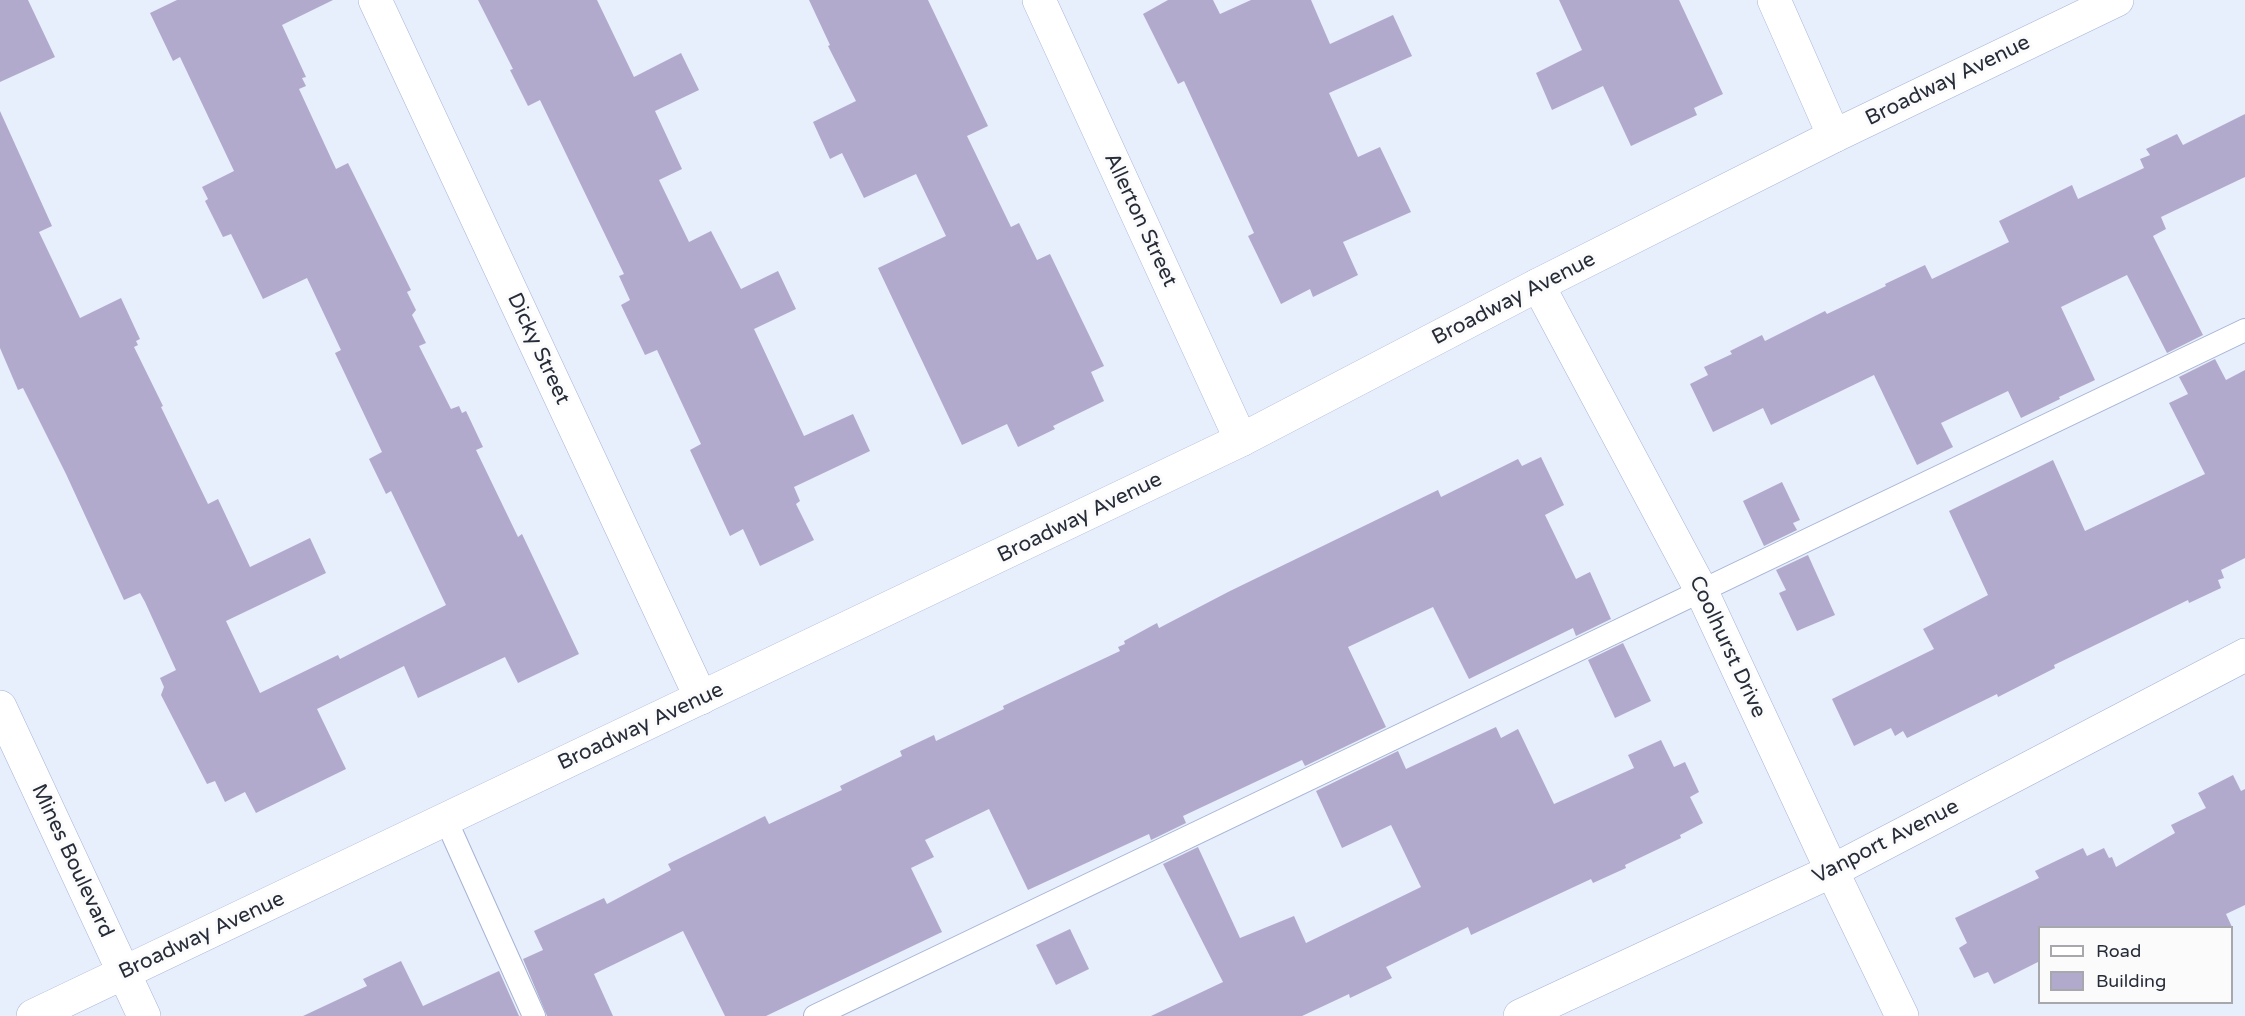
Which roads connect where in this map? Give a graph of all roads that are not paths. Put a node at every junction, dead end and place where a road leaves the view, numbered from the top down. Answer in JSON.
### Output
{"nodes":[{"id":1,"x":375,"y":0,"type":"edge"},
{"id":2,"x":1040,"y":0,"type":"edge"},
{"id":3,"x":1774,"y":0,"type":"edge"},
{"id":4,"x":2117,"y":0,"type":"edge"},
{"id":5,"x":1834,"y":136,"type":"junction"},
{"id":6,"x":1538,"y":285,"type":"junction"},
{"id":7,"x":2245,"y":330,"type":"edge"},
{"id":8,"x":1241,"y":441,"type":"junction"},
{"id":9,"x":1701,"y":590,"type":"junction"},
{"id":10,"x":2245,"y":655,"type":"edge"},
{"id":11,"x":701,"y":698,"type":"junction"},
{"id":12,"x":0,"y":706,"type":"edge"},
{"id":13,"x":446,"y":820,"type":"junction"},
{"id":14,"x":1832,"y":871,"type":"junction"},
{"id":15,"x":124,"y":974,"type":"junction"},
{"id":16,"x":33,"y":1016,"type":"edge"},
{"id":17,"x":144,"y":1016,"type":"edge"},
{"id":18,"x":534,"y":1016,"type":"edge"},
{"id":19,"x":814,"y":1016,"type":"edge"},
{"id":20,"x":1520,"y":1016,"type":"edge"},
{"id":21,"x":1902,"y":1016,"type":"edge"}],
"edges":[{"from":1,"to":11,"type":"street","name":"Dicky Street"},
{"from":2,"to":8,"type":"street","name":"Allerton Street"},
{"from":3,"to":5,"type":"street"},
{"from":4,"to":5,"type":"street","name":"Broadway Avenue"},
{"from":5,"to":6,"type":"street","name":"Broadway Avenue"},
{"from":6,"to":8,"type":"street","name":"Broadway Avenue"},
{"from":6,"to":9,"type":"street","name":"Coolhurst Drive"},
{"from":7,"to":9,"type":"lane"},
{"from":8,"to":11,"type":"street","name":"Broadway Avenue"},
{"from":9,"to":14,"type":"street","name":"Coolhurst Drive"},
{"from":9,"to":19,"type":"lane"},
{"from":10,"to":14,"type":"street","name":"Vanport Avenue"},
{"from":11,"to":13,"type":"street","name":"Broadway Avenue"},
{"from":12,"to":15,"type":"street","name":"Mines Boulevard"},
{"from":13,"to":15,"type":"street","name":"Broadway Avenue"},
{"from":13,"to":18,"type":"lane"},
{"from":14,"to":20,"type":"street","name":"Vanport Avenue"},
{"from":14,"to":21,"type":"street","name":"Coolhurst Drive"},
{"from":15,"to":16,"type":"street","name":"Broadway Avenue"},
{"from":15,"to":17,"type":"street","name":"Mines Boulevard"}]}
